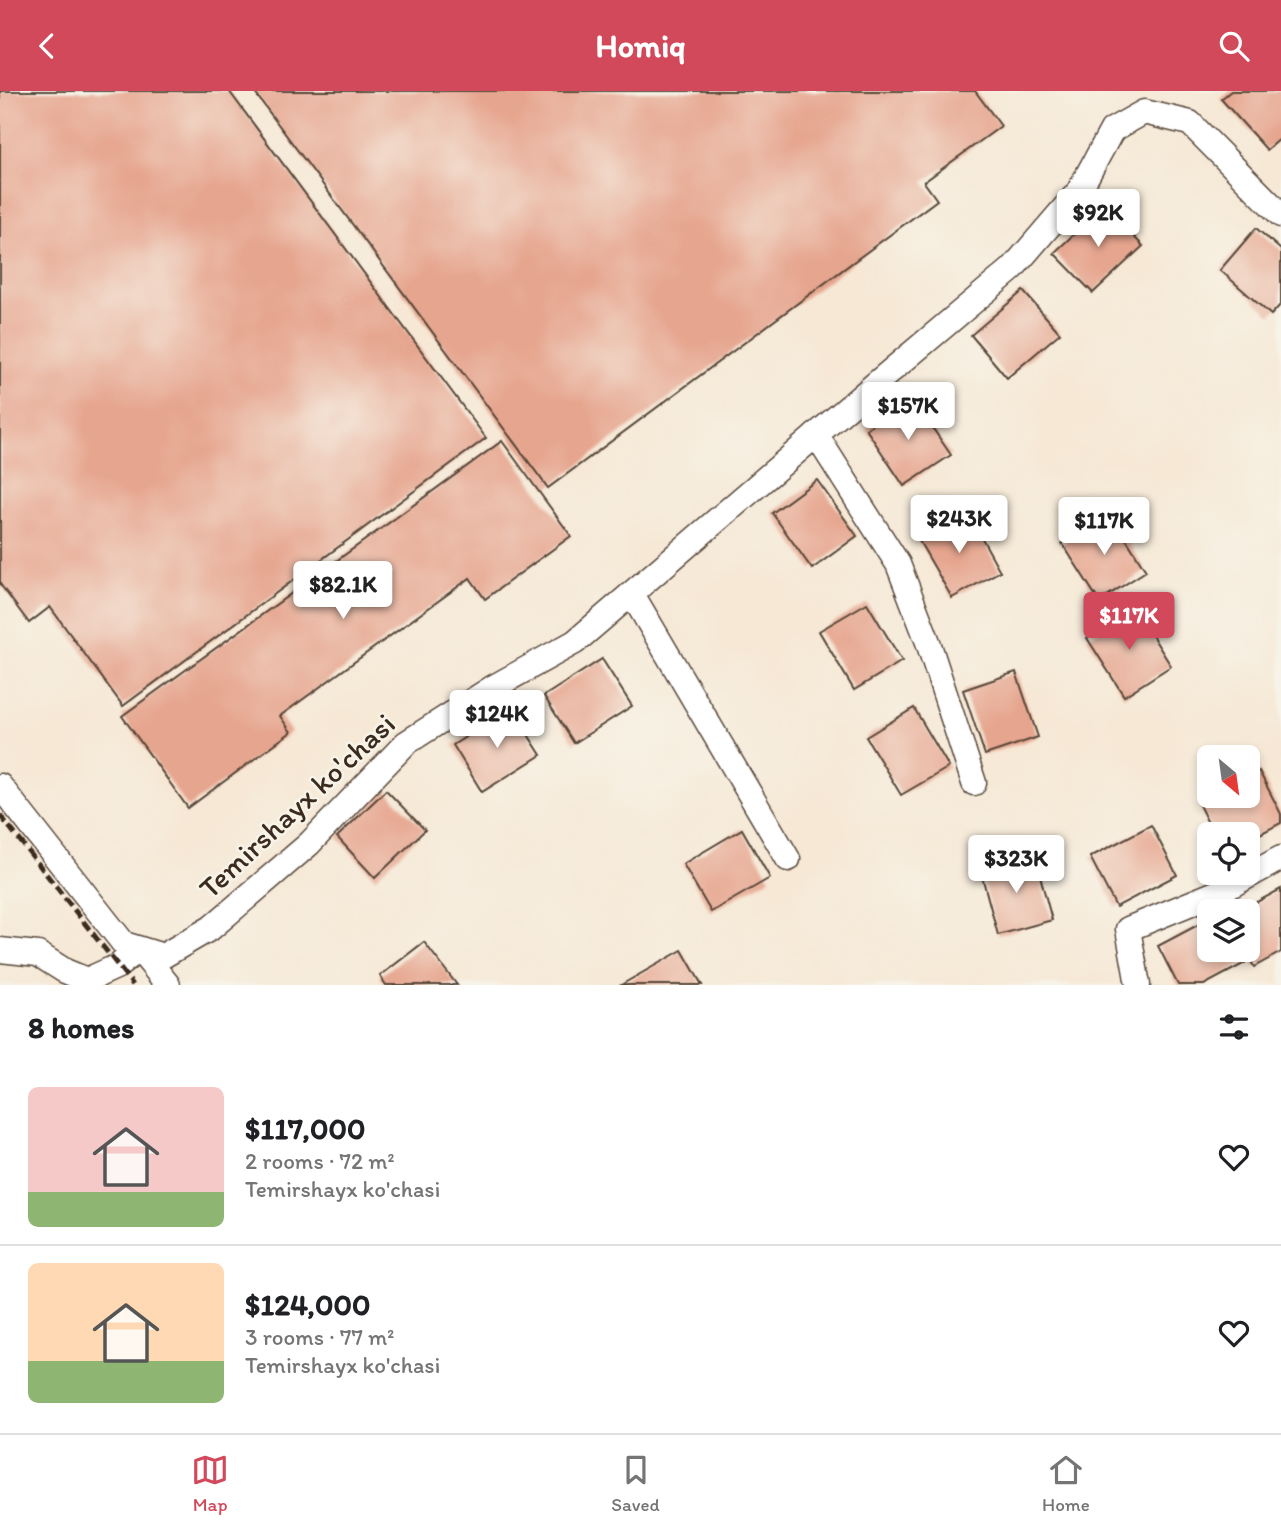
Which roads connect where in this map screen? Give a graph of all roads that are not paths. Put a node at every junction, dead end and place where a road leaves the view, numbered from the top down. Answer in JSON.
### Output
{"nodes":[{"id":1,"x":1281,"y":215,"type":"edge"},
{"id":2,"x":816,"y":435,"type":"junction"},
{"id":3,"x":632,"y":594,"type":"junction"},
{"id":4,"x":974,"y":783,"type":"dead end"},
{"id":5,"x":0,"y":786,"type":"edge"},
{"id":6,"x":1281,"y":858,"type":"edge"},
{"id":7,"x":788,"y":859,"type":"dead end"},
{"id":8,"x":139,"y":949,"type":"junction"},
{"id":9,"x":0,"y":950,"type":"edge"},
{"id":10,"x":168,"y":985,"type":"edge"},
{"id":11,"x":1138,"y":985,"type":"edge"}],
"edges":[{"from":1,"to":2,"type":"street","name":"Temirshayx ko'chasi"},
{"from":2,"to":3,"type":"street","name":"Temirshayx ko'chasi"},
{"from":2,"to":4,"type":"street"},
{"from":3,"to":7,"type":"street"},
{"from":3,"to":8,"type":"street","name":"Temirshayx ko'chasi"},
{"from":5,"to":8,"type":"street"},
{"from":6,"to":11,"type":"street"},
{"from":8,"to":9,"type":"street"},
{"from":8,"to":10,"type":"street"}]}
